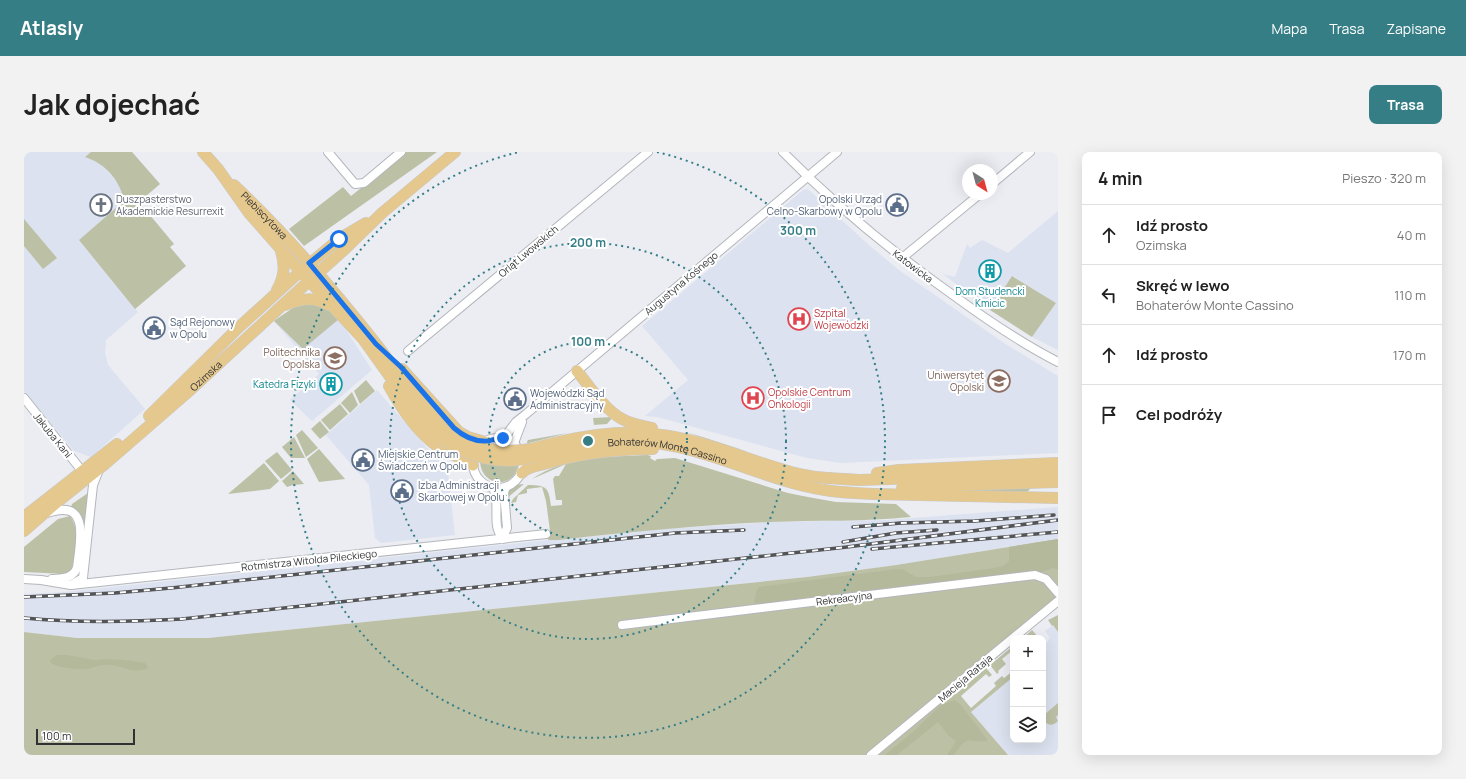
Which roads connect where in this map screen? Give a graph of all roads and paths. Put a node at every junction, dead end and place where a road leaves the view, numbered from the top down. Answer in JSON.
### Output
{"nodes":[{"id":1,"x":203,"y":152,"type":"edge"},
{"id":2,"x":328,"y":152,"type":"edge"},
{"id":3,"x":401,"y":152,"type":"edge"},
{"id":4,"x":455,"y":152,"type":"edge"},
{"id":5,"x":648,"y":152,"type":"edge"},
{"id":6,"x":783,"y":152,"type":"edge"},
{"id":7,"x":837,"y":152,"type":"edge"},
{"id":8,"x":1030,"y":152,"type":"edge"},
{"id":9,"x":218,"y":169,"type":"junction"},
{"id":10,"x":808,"y":177,"type":"junction"},
{"id":11,"x":998,"y":179,"type":"edge"},
{"id":12,"x":973,"y":200,"type":"edge"},
{"id":13,"x":382,"y":213,"type":"junction"},
{"id":14,"x":280,"y":248,"type":"junction"},
{"id":15,"x":902,"y":258,"type":"junction"},
{"id":16,"x":309,"y":263,"type":"junction"},
{"id":17,"x":300,"y":271,"type":"junction"},
{"id":18,"x":318,"y":273,"type":"junction"},
{"id":19,"x":309,"y":280,"type":"junction"},
{"id":20,"x":273,"y":295,"type":"junction"},
{"id":21,"x":334,"y":307,"type":"junction"},
{"id":22,"x":279,"y":308,"type":"junction"},
{"id":23,"x":373,"y":346,"type":"junction"},
{"id":24,"x":408,"y":351,"type":"dead end"},
{"id":25,"x":1058,"y":362,"type":"edge"},
{"id":26,"x":577,"y":371,"type":"junction"},
{"id":27,"x":24,"y":398,"type":"edge"},
{"id":28,"x":526,"y":414,"type":"junction"},
{"id":29,"x":669,"y":436,"type":"junction"},
{"id":30,"x":503,"y":438,"type":"junction"},
{"id":31,"x":485,"y":442,"type":"junction"},
{"id":32,"x":514,"y":443,"type":"junction"},
{"id":33,"x":683,"y":448,"type":"junction"},
{"id":34,"x":532,"y":453,"type":"junction"},
{"id":35,"x":1058,"y":463,"type":"edge"},
{"id":36,"x":473,"y":465,"type":"junction"},
{"id":37,"x":99,"y":469,"type":"junction"},
{"id":38,"x":82,"y":471,"type":"junction"},
{"id":39,"x":1058,"y":472,"type":"edge"},
{"id":40,"x":522,"y":473,"type":"junction"},
{"id":41,"x":836,"y":479,"type":"junction"},
{"id":42,"x":1058,"y":482,"type":"edge"},
{"id":43,"x":506,"y":487,"type":"junction"},
{"id":44,"x":492,"y":488,"type":"junction"},
{"id":45,"x":876,"y":494,"type":"junction"},
{"id":46,"x":1058,"y":498,"type":"edge"},
{"id":47,"x":42,"y":515,"type":"junction"},
{"id":48,"x":24,"y":517,"type":"edge"},
{"id":49,"x":24,"y":531,"type":"edge"},
{"id":50,"x":546,"y":534,"type":"dead end"},
{"id":51,"x":502,"y":539,"type":"junction"},
{"id":52,"x":83,"y":578,"type":"junction"},
{"id":53,"x":24,"y":579,"type":"edge"},
{"id":54,"x":71,"y":581,"type":"junction"},
{"id":55,"x":98,"y":582,"type":"junction"},
{"id":56,"x":1058,"y":592,"type":"edge"},
{"id":57,"x":1058,"y":601,"type":"edge"},
{"id":58,"x":622,"y":625,"type":"dead end"},
{"id":59,"x":871,"y":755,"type":"edge"}],
"edges":[{"from":1,"to":9,"type":"main road","name":"Plebiscytowa"},
{"from":2,"to":3,"type":"street"},
{"from":4,"to":13,"type":"main road","name":"Ozimska"},
{"from":5,"to":24,"type":"street","name":"Orląt Lwowskich"},
{"from":6,"to":10,"type":"street","name":"Katowicka"},
{"from":7,"to":10,"type":"street","name":"Augustyna Kośnego"},
{"from":8,"to":11,"type":"street"},
{"from":9,"to":14,"type":"main road","name":"Plebiscytowa"},
{"from":9,"to":16,"type":"main road","name":"Plebiscytowa"},
{"from":10,"to":15,"type":"street","name":"Katowicka"},
{"from":10,"to":26,"type":"street","name":"Augustyna Kośnego"},
{"from":12,"to":15,"type":"street"},
{"from":13,"to":16,"type":"main road","name":"Ozimska"},
{"from":13,"to":18,"type":"main road","name":"Ozimska"},
{"from":14,"to":17,"type":"main road","name":"Plebiscytowa"},
{"from":14,"to":20,"type":"main road"},
{"from":15,"to":25,"type":"street","name":"Katowicka"},
{"from":16,"to":17,"type":"main road","name":"Ozimska"},
{"from":16,"to":18,"type":"main road","name":"Bohaterów Monte Cassino"},
{"from":17,"to":19,"type":"main road","name":"Bohaterów Monte Cassino"},
{"from":17,"to":20,"type":"main road","name":"Ozimska"},
{"from":18,"to":19,"type":"main road","name":"Ozimska"},
{"from":18,"to":23,"type":"main road","name":"Bohaterów Monte Cassino"},
{"from":19,"to":21,"type":"main road","name":"Bohaterów Monte Cassino"},
{"from":19,"to":22,"type":"main road","name":"Ozimska"},
{"from":20,"to":38,"type":"main road","name":"Ozimska"},
{"from":21,"to":22,"type":"main road"},
{"from":21,"to":23,"type":"main road","name":"Bohaterów Monte Cassino"},
{"from":22,"to":37,"type":"main road","name":"Ozimska"},
{"from":23,"to":31,"type":"main road"},
{"from":23,"to":34,"type":"main road","name":"Bohaterów Monte Cassino","bridge":true},
{"from":23,"to":36,"type":"main road"},
{"from":26,"to":28,"type":"street","name":"Augustyna Kośnego"},
{"from":26,"to":29,"type":"main road"},
{"from":27,"to":38,"type":"street","name":"Jakuba Kani"},
{"from":28,"to":30,"type":"street","name":"Augustyna Kośnego"},
{"from":28,"to":32,"type":"street","name":"Augustyna Kośnego"},
{"from":29,"to":34,"type":"main road","name":"Bohaterów Monte Cassino"},
{"from":29,"to":41,"type":"main road","name":"Bohaterów Monte Cassino"},
{"from":30,"to":31,"type":"street"},
{"from":30,"to":32,"type":"street"},
{"from":31,"to":36,"type":"street"},
{"from":32,"to":40,"type":"street"},
{"from":33,"to":34,"type":"main road","name":"Bohaterów Monte Cassino"},
{"from":33,"to":40,"type":"main road"},
{"from":33,"to":45,"type":"main road","name":"Bohaterów Monte Cassino"},
{"from":35,"to":41,"type":"main road"},
{"from":36,"to":44,"type":"street"},
{"from":37,"to":47,"type":"main road","name":"Ozimska"},
{"from":37,"to":52,"type":"street"},
{"from":38,"to":48,"type":"main road","name":"Ozimska"},
{"from":39,"to":41,"type":"main road"},
{"from":40,"to":43,"type":"street"},
{"from":42,"to":45,"type":"main road"},
{"from":43,"to":44,"type":"street"},
{"from":43,"to":51,"type":"street"},
{"from":44,"to":51,"type":"street"},
{"from":45,"to":46,"type":"main road"},
{"from":47,"to":49,"type":"main road","name":"Ozimska"},
{"from":47,"to":54,"type":"street"},
{"from":50,"to":51,"type":"street","name":"Rotmistrza Witolda Pileckiego"},
{"from":51,"to":55,"type":"street","name":"Rotmistrza Witolda Pileckiego"},
{"from":52,"to":54,"type":"street"},
{"from":52,"to":55,"type":"street"},
{"from":53,"to":54,"type":"street","name":"Rotmistrza Witolda Pileckiego"},
{"from":54,"to":55,"type":"street","name":"Rotmistrza Witolda Pileckiego"},
{"from":56,"to":58,"type":"street","name":"Rekreacyjna"},
{"from":57,"to":59,"type":"street","name":"Macieja Rataja"}]}
